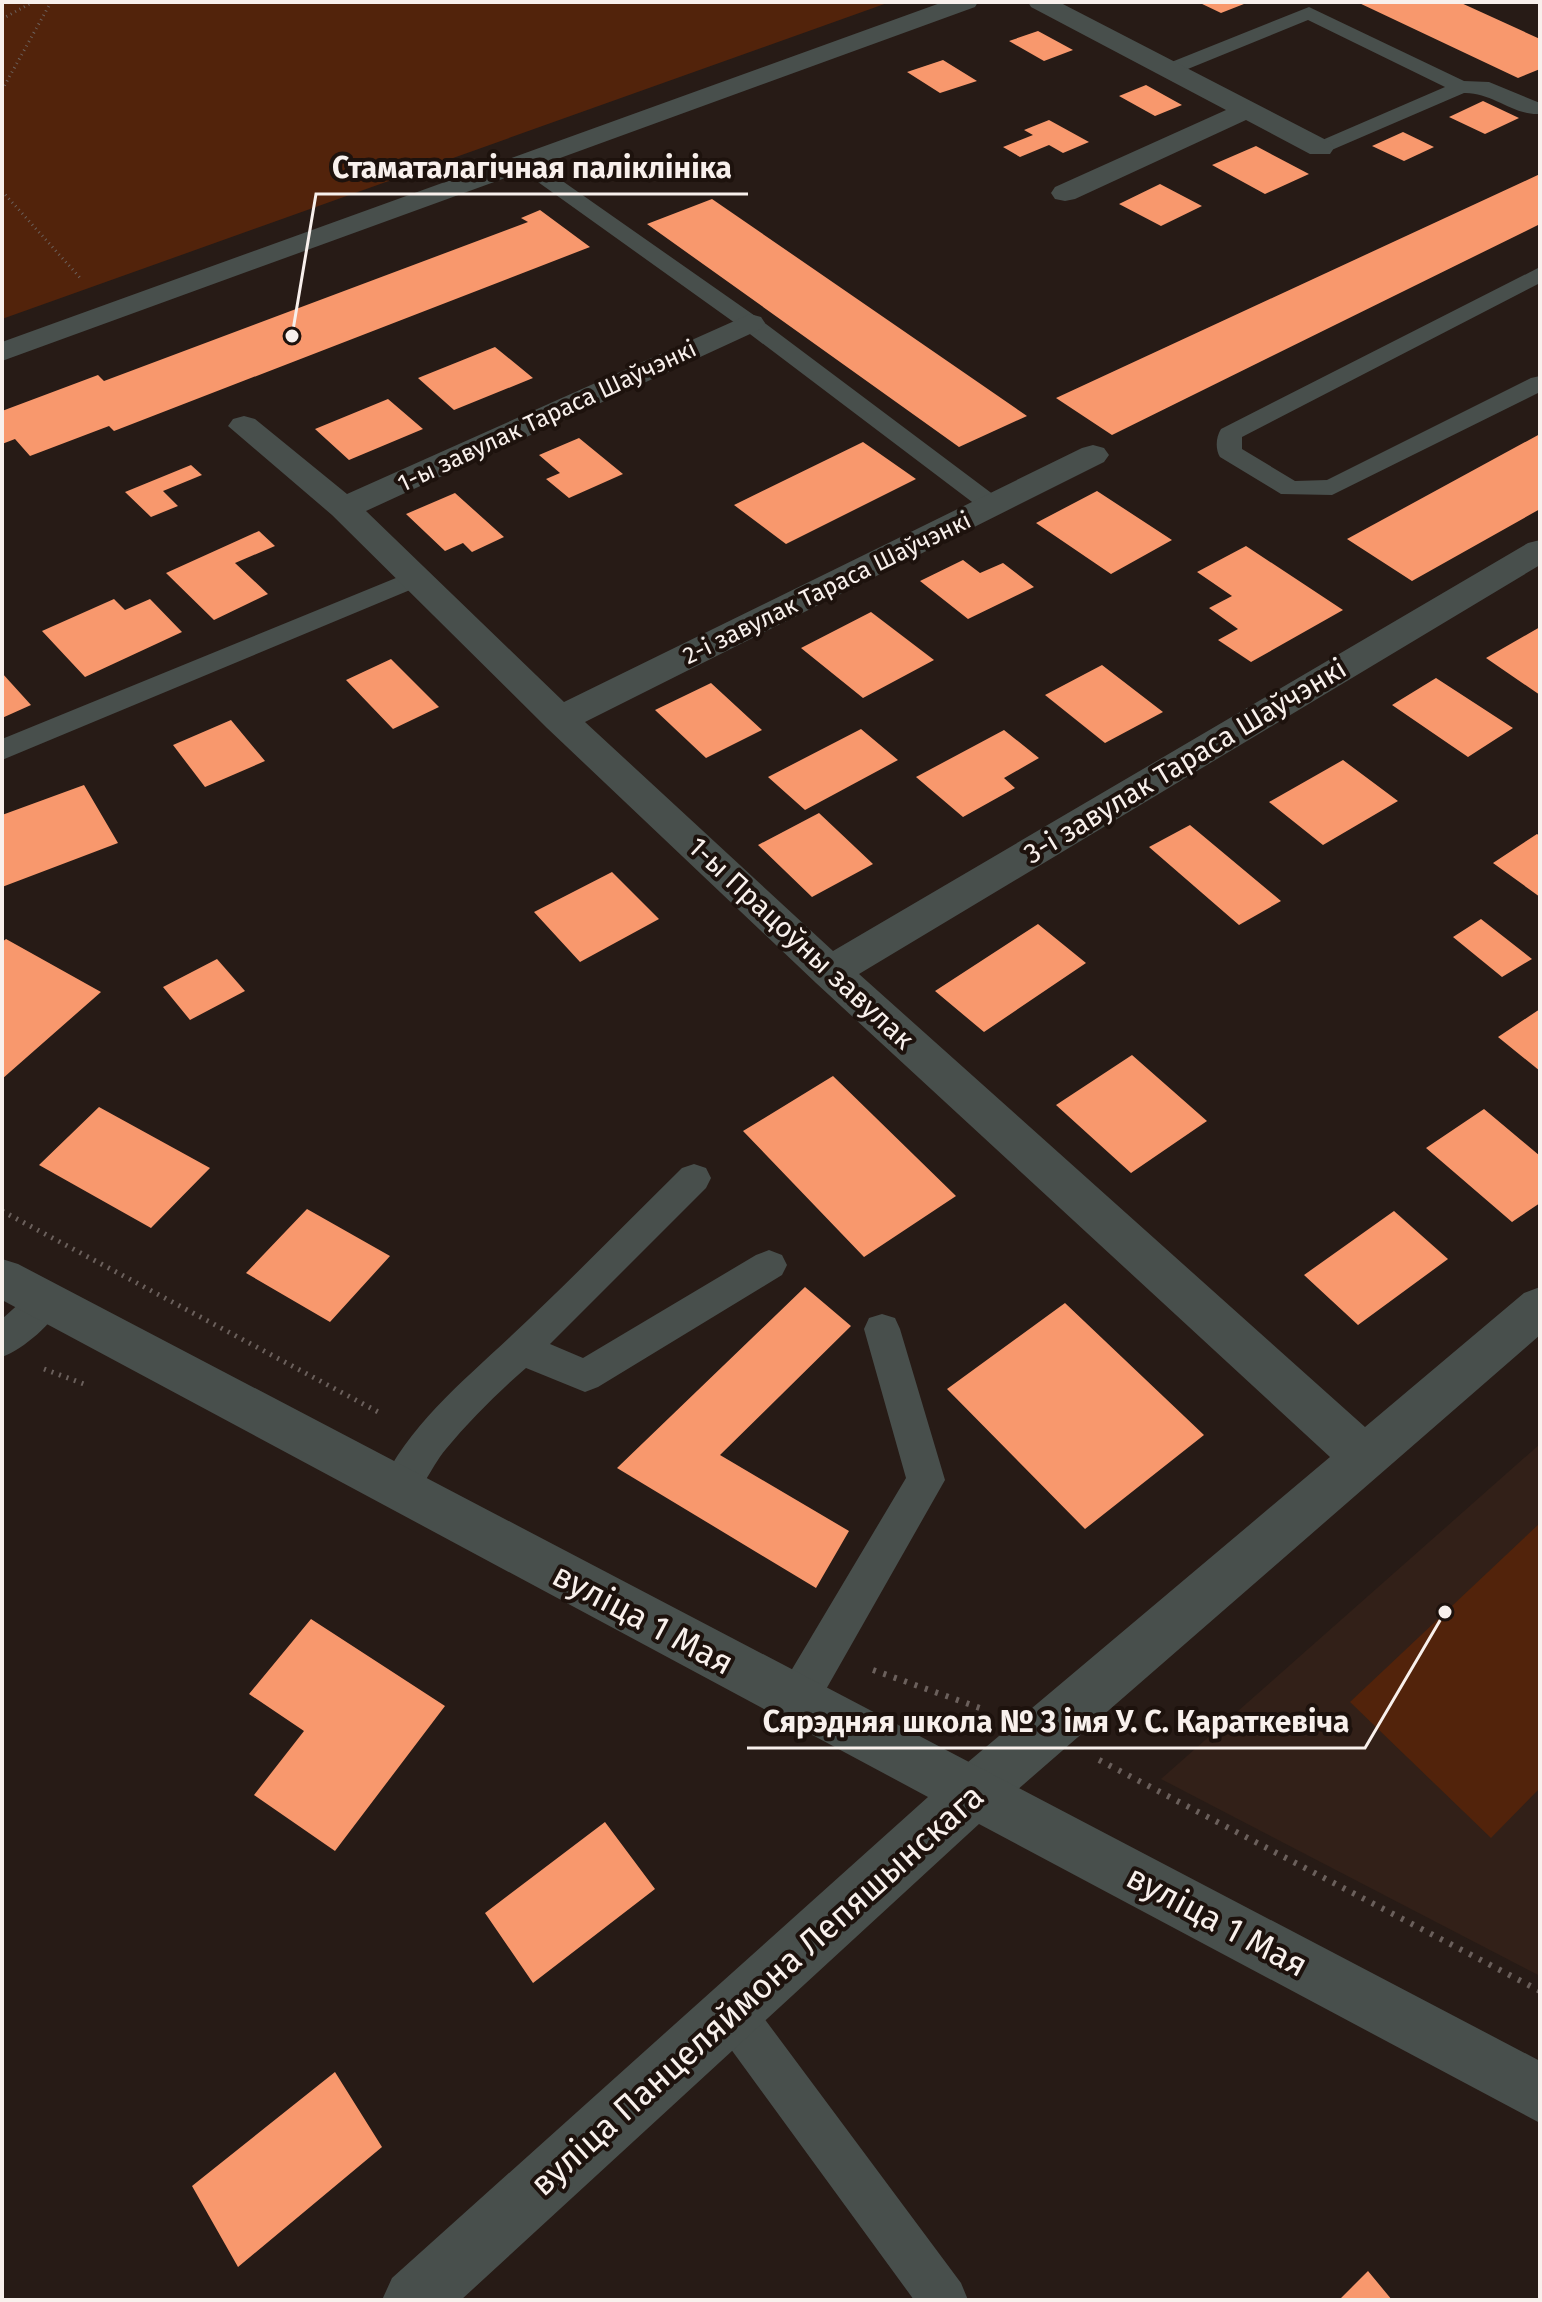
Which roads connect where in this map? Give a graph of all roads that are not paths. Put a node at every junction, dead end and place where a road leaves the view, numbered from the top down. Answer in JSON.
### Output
{"nodes":[{"id":1,"x":966,"y":2,"type":"edge"},
{"id":2,"x":1040,"y":2,"type":"edge"},
{"id":3,"x":1171,"y":69,"type":"junction"},
{"id":4,"x":1461,"y":87,"type":"junction"},
{"id":5,"x":1536,"y":109,"type":"dead end"},
{"id":6,"x":1247,"y":110,"type":"junction"},
{"id":7,"x":1320,"y":148,"type":"joint"},
{"id":8,"x":524,"y":163,"type":"junction"},
{"id":9,"x":1065,"y":193,"type":"dead end"},
{"id":10,"x":1540,"y":274,"type":"edge"},
{"id":11,"x":750,"y":323,"type":"junction"},
{"id":12,"x":2,"y":352,"type":"edge"},
{"id":13,"x":1540,"y":383,"type":"edge"},
{"id":14,"x":244,"y":426,"type":"dead end"},
{"id":15,"x":1093,"y":455,"type":"dead end"},
{"id":16,"x":993,"y":506,"type":"junction"},
{"id":17,"x":344,"y":508,"type":"junction"},
{"id":18,"x":1540,"y":550,"type":"edge"},
{"id":19,"x":413,"y":579,"type":"junction"},
{"id":20,"x":560,"y":719,"type":"junction"},
{"id":21,"x":2,"y":750,"type":"edge"},
{"id":22,"x":830,"y":972,"type":"junction"},
{"id":23,"x":694,"y":1178,"type":"dead end"},
{"id":24,"x":769,"y":1265,"type":"dead end"},
{"id":25,"x":2,"y":1278,"type":"edge"},
{"id":26,"x":46,"y":1302,"type":"junction"},
{"id":27,"x":1540,"y":1307,"type":"edge"},
{"id":28,"x":882,"y":1329,"type":"dead end"},
{"id":29,"x":2,"y":1341,"type":"edge"},
{"id":30,"x":522,"y":1349,"type":"junction"},
{"id":31,"x":1363,"y":1456,"type":"junction"},
{"id":32,"x":398,"y":1489,"type":"junction"},
{"id":33,"x":797,"y":1700,"type":"junction"},
{"id":34,"x":974,"y":1792,"type":"junction"},
{"id":35,"x":733,"y":2014,"type":"junction"},
{"id":36,"x":1540,"y":2093,"type":"edge"},
{"id":37,"x":414,"y":2300,"type":"edge"},
{"id":38,"x":944,"y":2300,"type":"edge"}],
"edges":[{"from":1,"to":8,"type":"street"},
{"from":2,"to":3,"type":"street"},
{"from":3,"to":4,"type":"lane"},
{"from":3,"to":6,"type":"street"},
{"from":4,"to":5,"type":"lane"},
{"from":4,"to":7,"type":"lane"},
{"from":6,"to":7,"type":"street"},
{"from":6,"to":9,"type":"street"},
{"from":8,"to":11,"type":"lane"},
{"from":8,"to":12,"type":"street"},
{"from":10,"to":13,"type":"lane"},
{"from":11,"to":16,"type":"lane"},
{"from":11,"to":17,"type":"street","name":"1-ы завулак Тараса Шаўчэнкі"},
{"from":14,"to":17,"type":"street","name":"1-ы Працоўны завулак"},
{"from":15,"to":16,"type":"street","name":"2-і завулак Тараса Шаўчэнкі"},
{"from":16,"to":20,"type":"street","name":"2-і завулак Тараса Шаўчэнкі"},
{"from":17,"to":19,"type":"street","name":"1-ы Працоўны завулак"},
{"from":18,"to":22,"type":"street","name":"3-і завулак Тараса Шаўчэнкі"},
{"from":19,"to":20,"type":"street","name":"1-ы Працоўны завулак"},
{"from":19,"to":21,"type":"lane"},
{"from":20,"to":22,"type":"street","name":"1-ы Працоўны завулак"},
{"from":22,"to":31,"type":"street","name":"1-ы Працоўны завулак"},
{"from":23,"to":30,"type":"lane"},
{"from":24,"to":30,"type":"lane"},
{"from":25,"to":26,"type":"street","name":"вуліца 1 Мая"},
{"from":26,"to":29,"type":"lane"},
{"from":26,"to":32,"type":"street","name":"вуліца 1 Мая"},
{"from":27,"to":31,"type":"street","name":"вуліца Панцеляймона Лепяшынскага"},
{"from":28,"to":33,"type":"lane"},
{"from":30,"to":32,"type":"lane"},
{"from":31,"to":34,"type":"street","name":"вуліца Панцеляймона Лепяшынскага"},
{"from":32,"to":33,"type":"street","name":"вуліца 1 Мая"},
{"from":33,"to":34,"type":"street","name":"вуліца 1 Мая"},
{"from":34,"to":35,"type":"street","name":"вуліца Панцеляймона Лепяшынскага"},
{"from":34,"to":36,"type":"street","name":"вуліца 1 Мая"},
{"from":35,"to":37,"type":"street","name":"вуліца Панцеляймона Лепяшынскага"},
{"from":35,"to":38,"type":"lane"}]}
